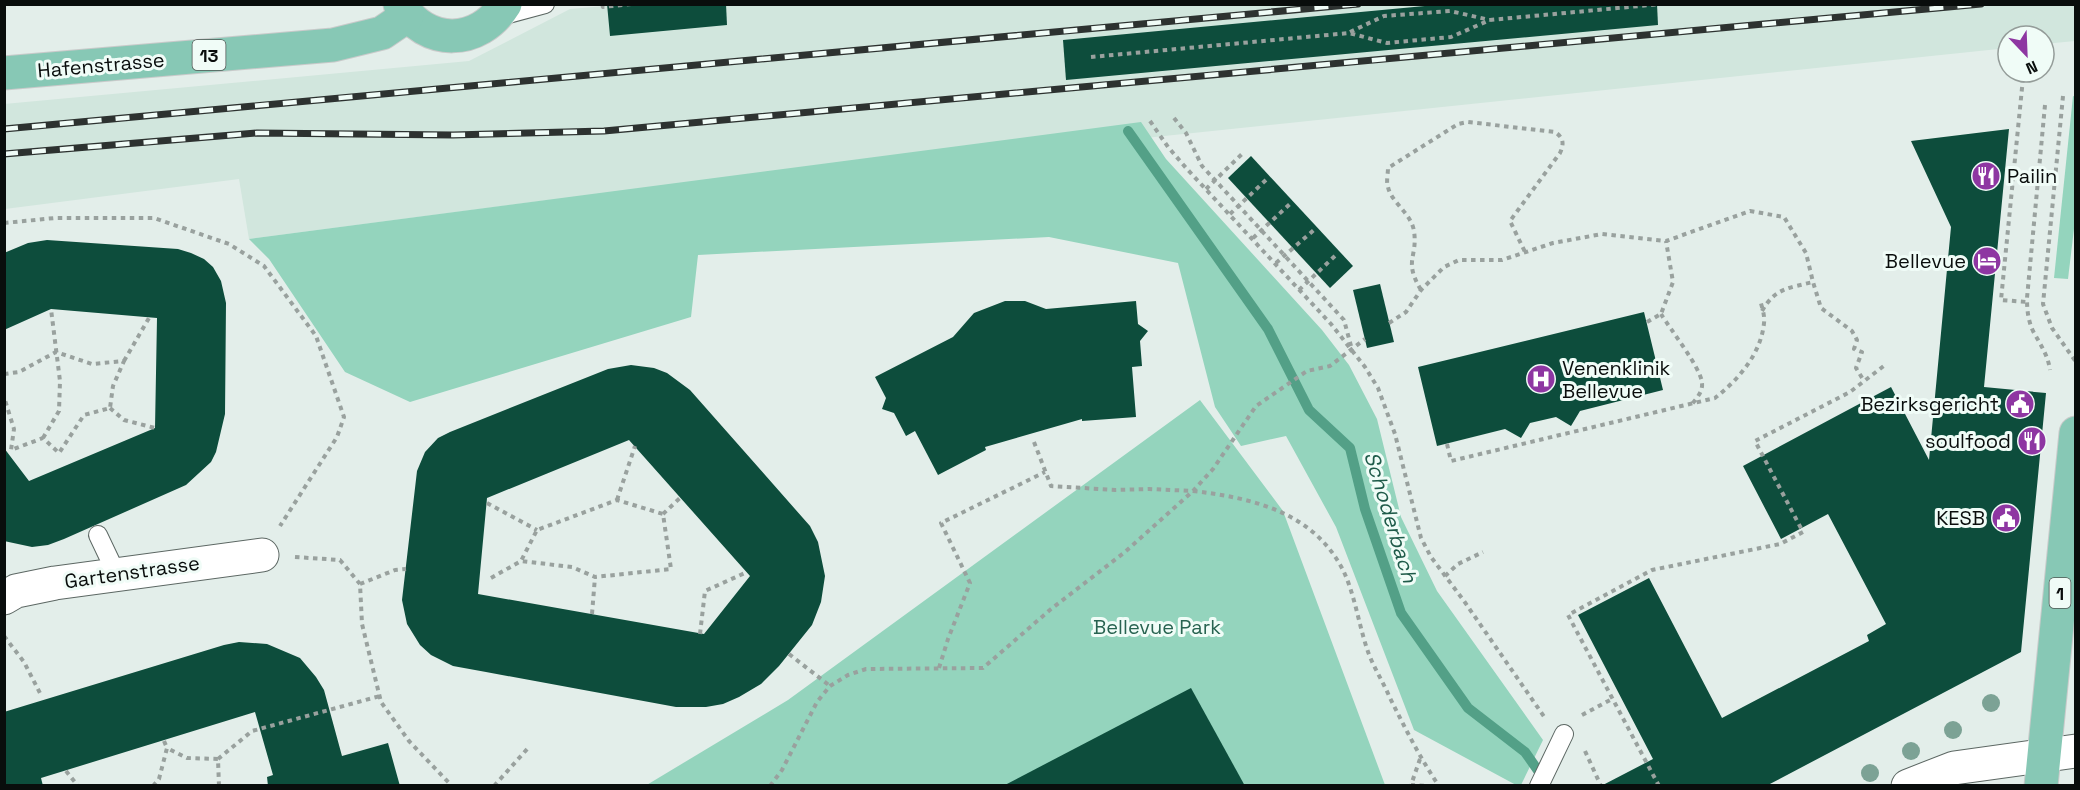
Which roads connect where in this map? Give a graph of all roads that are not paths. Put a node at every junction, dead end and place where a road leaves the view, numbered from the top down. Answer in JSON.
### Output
{"nodes":[{"id":1,"x":545,"y":4,"type":"edge"},
{"id":2,"x":404,"y":10,"type":"edge"},
{"id":3,"x":501,"y":11,"type":"edge"},
{"id":4,"x":4,"y":73,"type":"edge"},
{"id":5,"x":2076,"y":433,"type":"edge"},
{"id":6,"x":98,"y":535,"type":"dead end"},
{"id":7,"x":262,"y":555,"type":"road end"},
{"id":8,"x":117,"y":575,"type":"junction"},
{"id":9,"x":4,"y":597,"type":"edge"},
{"id":10,"x":1564,"y":734,"type":"road end"},
{"id":11,"x":2054,"y":764,"type":"edge"},
{"id":12,"x":1539,"y":786,"type":"edge"},
{"id":13,"x":1908,"y":786,"type":"edge"}],
"edges":[{"from":1,"to":3,"type":"lane"},
{"from":2,"to":3,"type":"main road"},
{"from":2,"to":4,"type":"main road","name":"Hafenstrasse","number":"13"},
{"from":5,"to":11,"type":"main road","number":"1"},
{"from":6,"to":8,"type":"lane"},
{"from":7,"to":8,"type":"street","name":"Gartenstrasse"},
{"from":8,"to":9,"type":"street","name":"Gartenstrasse"},
{"from":10,"to":12,"type":"lane"},
{"from":11,"to":13,"type":"street"}]}
